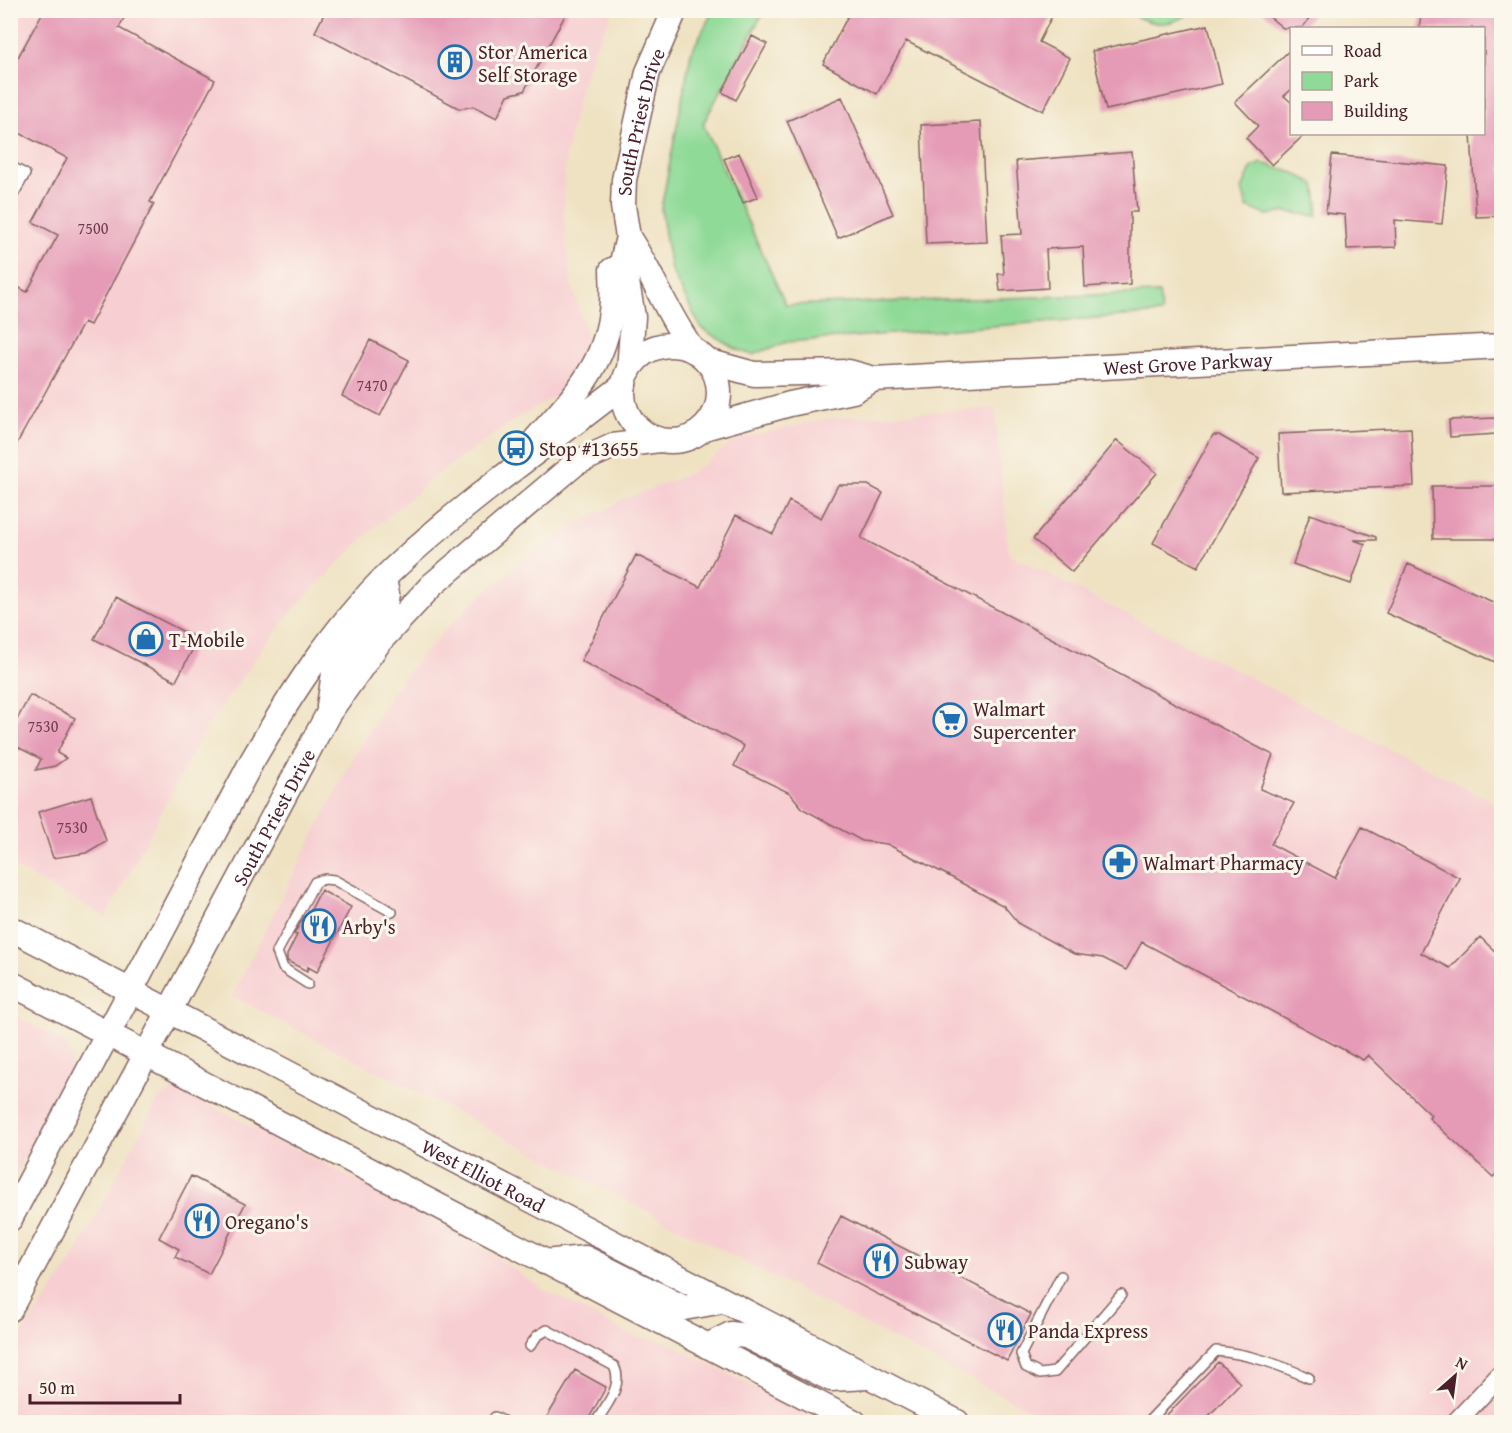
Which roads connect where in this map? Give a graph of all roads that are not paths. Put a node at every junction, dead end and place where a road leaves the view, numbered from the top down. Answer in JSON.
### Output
{"nodes":[{"id":1,"x":675,"y":10,"type":"edge"},
{"id":2,"x":10,"y":166,"type":"edge"},
{"id":3,"x":10,"y":200,"type":"edge"},
{"id":4,"x":623,"y":206,"type":"junction"},
{"id":5,"x":628,"y":237,"type":"junction"},
{"id":6,"x":1502,"y":346,"type":"edge"},
{"id":7,"x":700,"y":356,"type":"junction"},
{"id":8,"x":626,"y":377,"type":"junction"},
{"id":9,"x":874,"y":379,"type":"junction"},
{"id":10,"x":704,"y":428,"type":"junction"},
{"id":11,"x":659,"y":440,"type":"junction"},
{"id":12,"x":491,"y":488,"type":"junction"},
{"id":13,"x":384,"y":579,"type":"junction"},
{"id":14,"x":328,"y":714,"type":"junction"},
{"id":15,"x":392,"y":912,"type":"dead end"},
{"id":16,"x":10,"y":928,"type":"edge"},
{"id":17,"x":10,"y":982,"type":"edge"},
{"id":18,"x":308,"y":984,"type":"dead end"},
{"id":19,"x":131,"y":991,"type":"junction"},
{"id":20,"x":169,"y":1011,"type":"junction"},
{"id":21,"x":110,"y":1034,"type":"junction"},
{"id":22,"x":148,"y":1054,"type":"junction"},
{"id":23,"x":10,"y":1219,"type":"edge"},
{"id":24,"x":544,"y":1262,"type":"junction"},
{"id":25,"x":1061,"y":1276,"type":"dead end"},
{"id":26,"x":1121,"y":1295,"type":"dead end"},
{"id":27,"x":723,"y":1300,"type":"junction"},
{"id":28,"x":10,"y":1309,"type":"edge"},
{"id":29,"x":707,"y":1346,"type":"junction"},
{"id":30,"x":530,"y":1347,"type":"dead end"},
{"id":31,"x":1502,"y":1373,"type":"edge"},
{"id":32,"x":870,"y":1377,"type":"junction"},
{"id":33,"x":1309,"y":1378,"type":"dead end"},
{"id":34,"x":495,"y":1417,"type":"dead end"},
{"id":35,"x":505,"y":1422,"type":"edge"},
{"id":36,"x":596,"y":1422,"type":"edge"},
{"id":37,"x":854,"y":1422,"type":"edge"},
{"id":38,"x":957,"y":1422,"type":"edge"},
{"id":39,"x":1148,"y":1422,"type":"edge"},
{"id":40,"x":1456,"y":1422,"type":"edge"}],
"edges":[{"from":1,"to":4,"type":"main road","name":"South Priest Drive"},
{"from":2,"to":3,"type":"lane"},
{"from":4,"to":5,"type":"main road","name":"South Priest Drive"},
{"from":4,"to":12,"type":"main road"},
{"from":5,"to":7,"type":"main road","name":"South Priest Drive"},
{"from":5,"to":8,"type":"main road","name":"South Priest Drive"},
{"from":6,"to":9,"type":"main road","name":"West Grove Parkway"},
{"from":7,"to":8,"type":"main road"},
{"from":7,"to":9,"type":"main road","name":"West Grove Parkway"},
{"from":7,"to":10,"type":"main road"},
{"from":8,"to":11,"type":"main road"},
{"from":8,"to":12,"type":"main road"},
{"from":9,"to":10,"type":"main road","name":"West Grove Parkway"},
{"from":10,"to":11,"type":"main road"},
{"from":11,"to":14,"type":"main road","name":"South Priest Drive"},
{"from":12,"to":13,"type":"main road"},
{"from":13,"to":14,"type":"main road"},
{"from":13,"to":19,"type":"main road"},
{"from":14,"to":20,"type":"main road","name":"South Priest Drive"},
{"from":15,"to":18,"type":"lane"},
{"from":16,"to":19,"type":"main road","name":"West Elliot Road"},
{"from":17,"to":21,"type":"main road"},
{"from":19,"to":20,"type":"main road","name":"West Elliot Road"},
{"from":19,"to":21,"type":"main road"},
{"from":20,"to":22,"type":"main road","name":"South Priest Drive"},
{"from":20,"to":27,"type":"main road","name":"West Elliot Road"},
{"from":21,"to":22,"type":"main road"},
{"from":21,"to":23,"type":"main road"},
{"from":22,"to":24,"type":"main road"},
{"from":22,"to":28,"type":"main road","name":"South Priest Drive"},
{"from":24,"to":27,"type":"main road"},
{"from":24,"to":29,"type":"main road"},
{"from":25,"to":26,"type":"lane"},
{"from":27,"to":32,"type":"main road","name":"West Elliot Road"},
{"from":29,"to":32,"type":"main road"},
{"from":29,"to":37,"type":"main road"},
{"from":30,"to":36,"type":"lane"},
{"from":31,"to":40,"type":"street"},
{"from":32,"to":38,"type":"main road","name":"West Elliot Road"},
{"from":33,"to":39,"type":"lane"},
{"from":34,"to":35,"type":"lane"}]}
